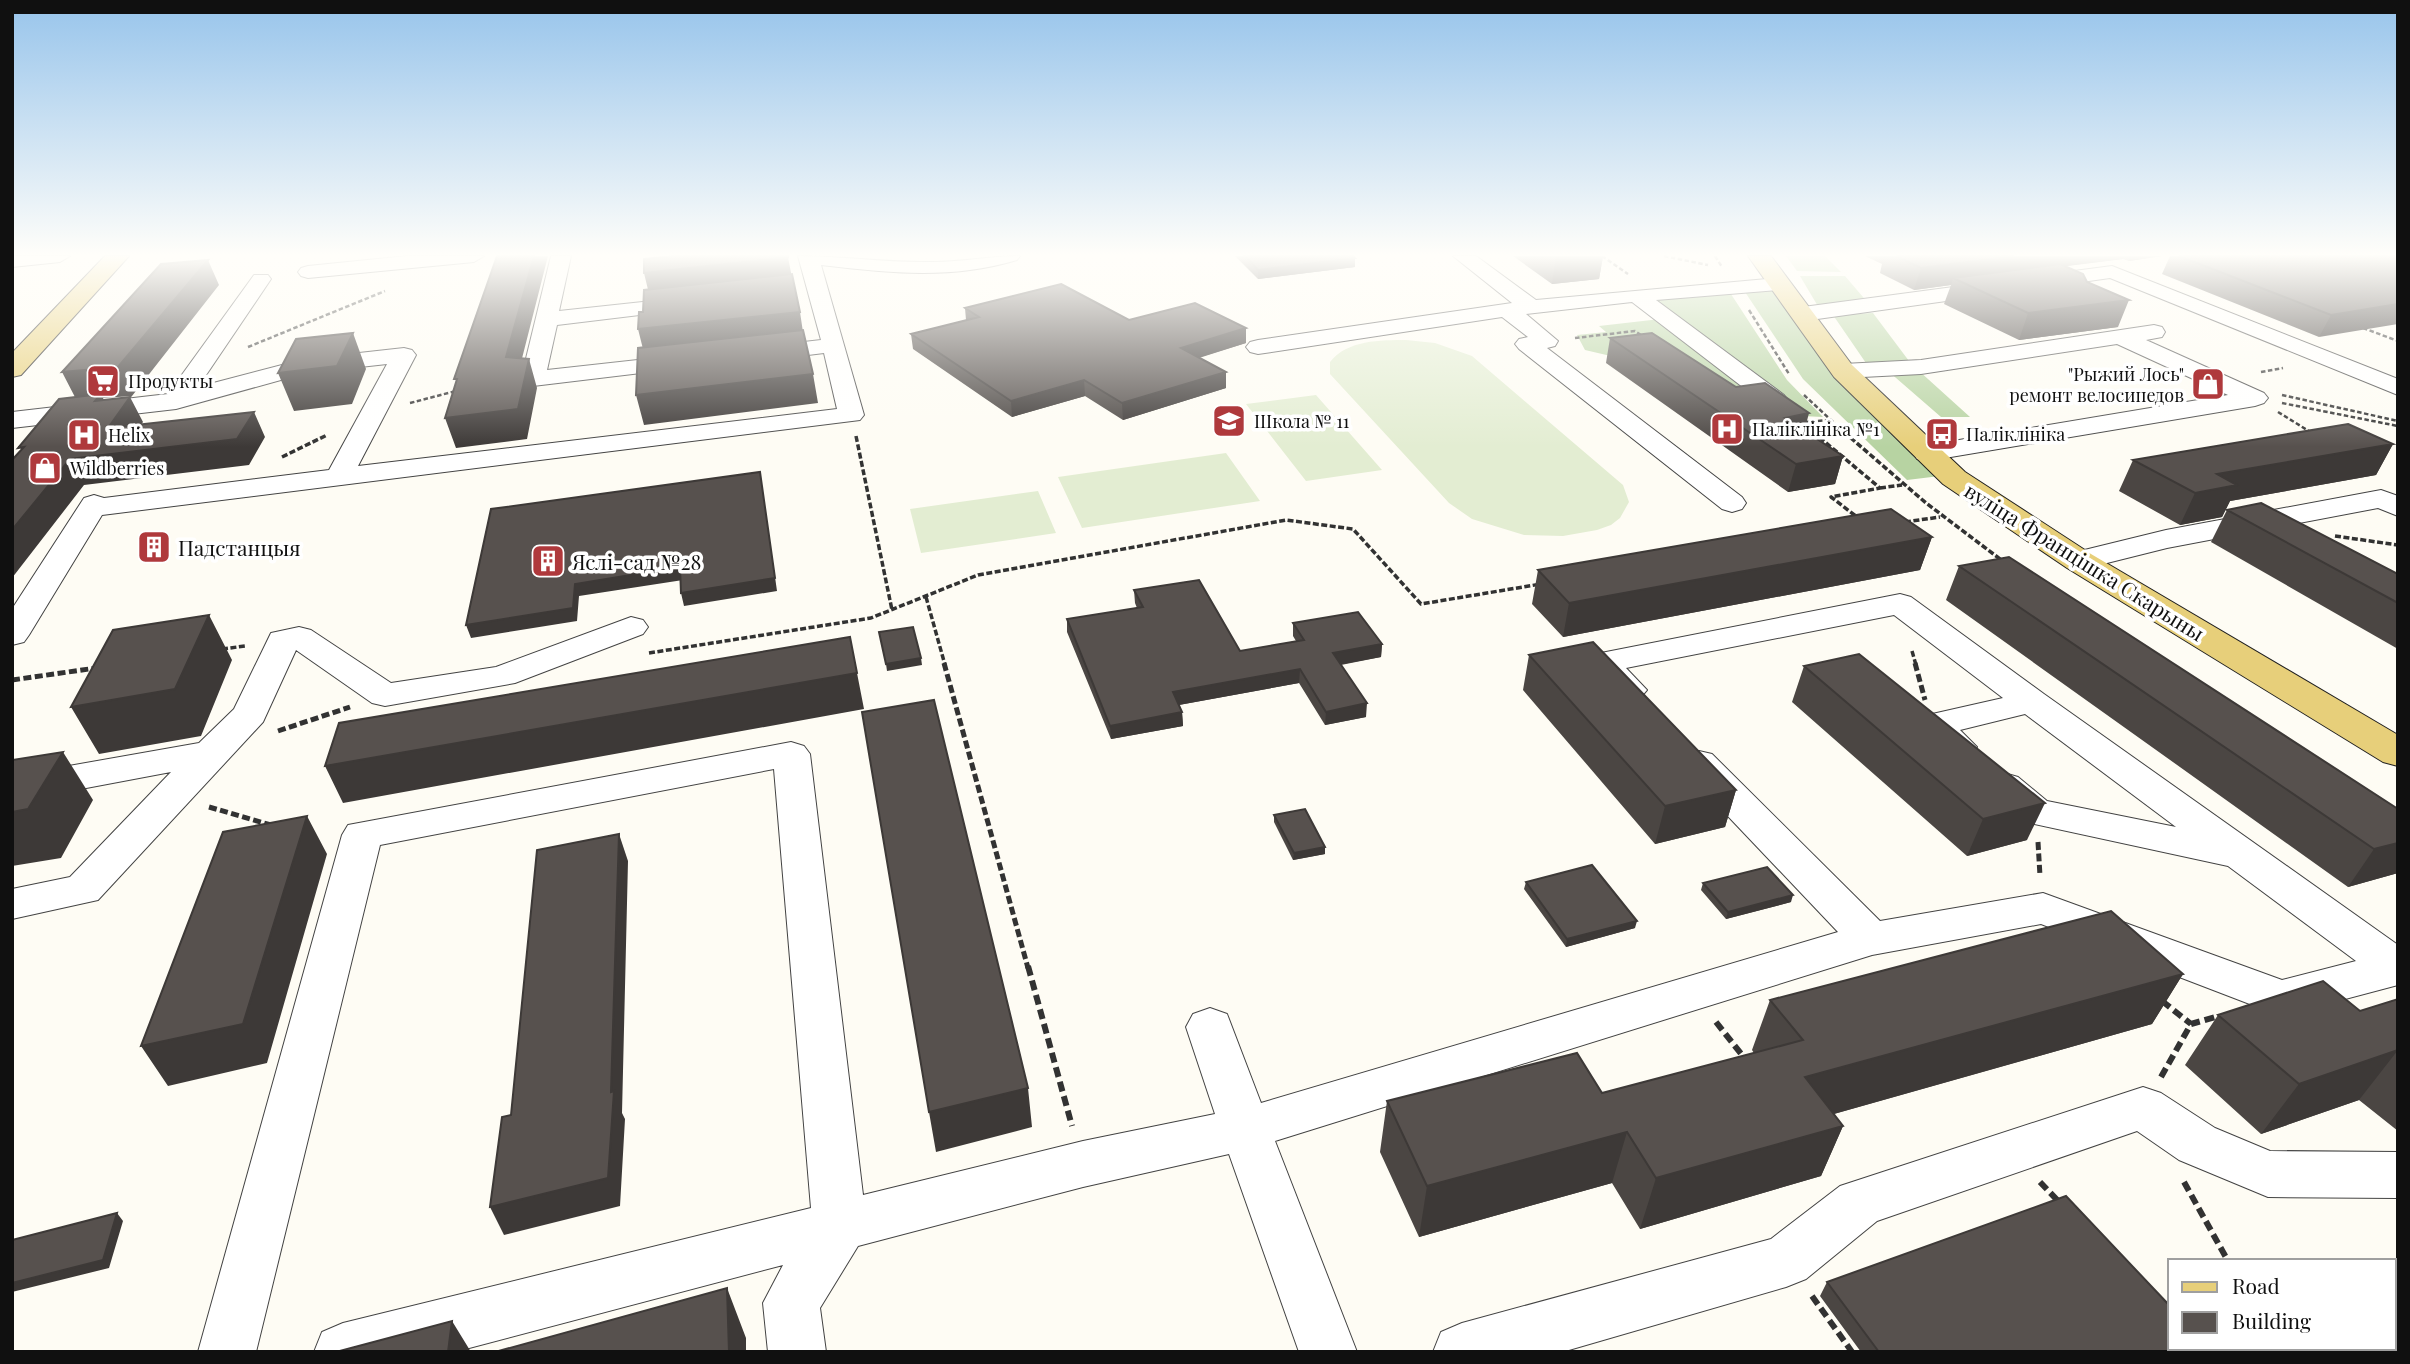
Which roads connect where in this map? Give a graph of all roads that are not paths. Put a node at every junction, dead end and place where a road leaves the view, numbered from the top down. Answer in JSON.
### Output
{"nodes":[{"id":1,"x":547,"y":319,"type":"edge"},
{"id":2,"x":58,"y":320,"type":"edge"},
{"id":3,"x":232,"y":320,"type":"edge"},
{"id":4,"x":827,"y":320,"type":"edge"},
{"id":5,"x":1373,"y":320,"type":"edge"},
{"id":6,"x":1433,"y":320,"type":"edge"},
{"id":7,"x":1529,"y":320,"type":"edge"},
{"id":8,"x":1668,"y":320,"type":"edge"},
{"id":9,"x":1807,"y":320,"type":"edge"},
{"id":10,"x":2229,"y":320,"type":"edge"},
{"id":11,"x":1381,"y":326,"type":"junction"},
{"id":12,"x":834,"y":345,"type":"junction"},
{"id":13,"x":1258,"y":347,"type":"dead end"},
{"id":14,"x":739,"y":356,"type":"edge"},
{"id":15,"x":711,"y":359,"type":"edge"},
{"id":16,"x":12,"y":369,"type":"edge"},
{"id":17,"x":1843,"y":371,"type":"junction"},
{"id":18,"x":2398,"y":388,"type":"edge"},
{"id":19,"x":1774,"y":400,"type":"edge"},
{"id":20,"x":176,"y":401,"type":"junction"},
{"id":21,"x":12,"y":420,"type":"edge"},
{"id":22,"x":1927,"y":453,"type":"junction"},
{"id":23,"x":340,"y":475,"type":"junction"},
{"id":24,"x":2392,"y":500,"type":"edge"},
{"id":25,"x":1732,"y":503,"type":"dead end"},
{"id":26,"x":2248,"y":523,"type":"junction"},
{"id":27,"x":2293,"y":547,"type":"edge"},
{"id":28,"x":2078,"y":561,"type":"junction"},
{"id":29,"x":12,"y":635,"type":"edge"},
{"id":30,"x":635,"y":640,"type":"road end"},
{"id":31,"x":2031,"y":702,"type":"junction"},
{"id":32,"x":1650,"y":712,"type":"edge"},
{"id":33,"x":1678,"y":742,"type":"edge"},
{"id":34,"x":2398,"y":752,"type":"edge"},
{"id":35,"x":211,"y":754,"type":"junction"},
{"id":36,"x":12,"y":789,"type":"edge"},
{"id":37,"x":2239,"y":854,"type":"junction"},
{"id":38,"x":12,"y":904,"type":"edge"},
{"id":39,"x":1871,"y":939,"type":"junction"},
{"id":40,"x":2397,"y":968,"type":"edge"},
{"id":41,"x":1210,"y":1027,"type":"dead end"},
{"id":42,"x":1245,"y":1129,"type":"junction"},
{"id":43,"x":2398,"y":1175,"type":"edge"},
{"id":44,"x":840,"y":1226,"type":"junction"},
{"id":45,"x":227,"y":1352,"type":"edge"},
{"id":46,"x":343,"y":1352,"type":"edge"},
{"id":47,"x":797,"y":1352,"type":"edge"},
{"id":48,"x":1328,"y":1352,"type":"edge"},
{"id":49,"x":1462,"y":1352,"type":"edge"}],
"edges":[{"from":1,"to":15,"type":"lane"},
{"from":2,"to":16,"type":"main road"},
{"from":3,"to":20,"type":"lane"},
{"from":4,"to":12,"type":"lane"},
{"from":5,"to":11,"type":"lane"},
{"from":6,"to":11,"type":"lane"},
{"from":7,"to":25,"type":"lane"},
{"from":8,"to":19,"type":"lane"},
{"from":9,"to":17,"type":"main road","name":"вуліца Францішка Скарыны"},
{"from":10,"to":18,"type":"lane"},
{"from":11,"to":13,"type":"lane"},
{"from":12,"to":14,"type":"lane"},
{"from":12,"to":23,"type":"lane"},
{"from":17,"to":22,"type":"main road","name":"вуліца Францішка Скарыны"},
{"from":17,"to":22,"type":"lane"},
{"from":20,"to":21,"type":"lane"},
{"from":20,"to":23,"type":"lane"},
{"from":22,"to":28,"type":"main road","name":"вуліца Францішка Скарыны"},
{"from":23,"to":29,"type":"lane"},
{"from":24,"to":26,"type":"lane"},
{"from":26,"to":27,"type":"lane"},
{"from":26,"to":28,"type":"lane"},
{"from":28,"to":34,"type":"main road","name":"вуліца Францішка Скарыны"},
{"from":30,"to":35,"type":"lane"},
{"from":31,"to":32,"type":"lane"},
{"from":31,"to":37,"type":"lane"},
{"from":31,"to":37,"type":"lane"},
{"from":33,"to":39,"type":"lane"},
{"from":35,"to":36,"type":"lane"},
{"from":35,"to":38,"type":"lane"},
{"from":37,"to":40,"type":"lane"},
{"from":39,"to":40,"type":"lane"},
{"from":39,"to":42,"type":"lane"},
{"from":41,"to":42,"type":"lane"},
{"from":42,"to":44,"type":"lane"},
{"from":42,"to":48,"type":"lane"},
{"from":43,"to":49,"type":"lane"},
{"from":44,"to":45,"type":"lane"},
{"from":44,"to":46,"type":"lane"},
{"from":44,"to":47,"type":"lane"}]}
